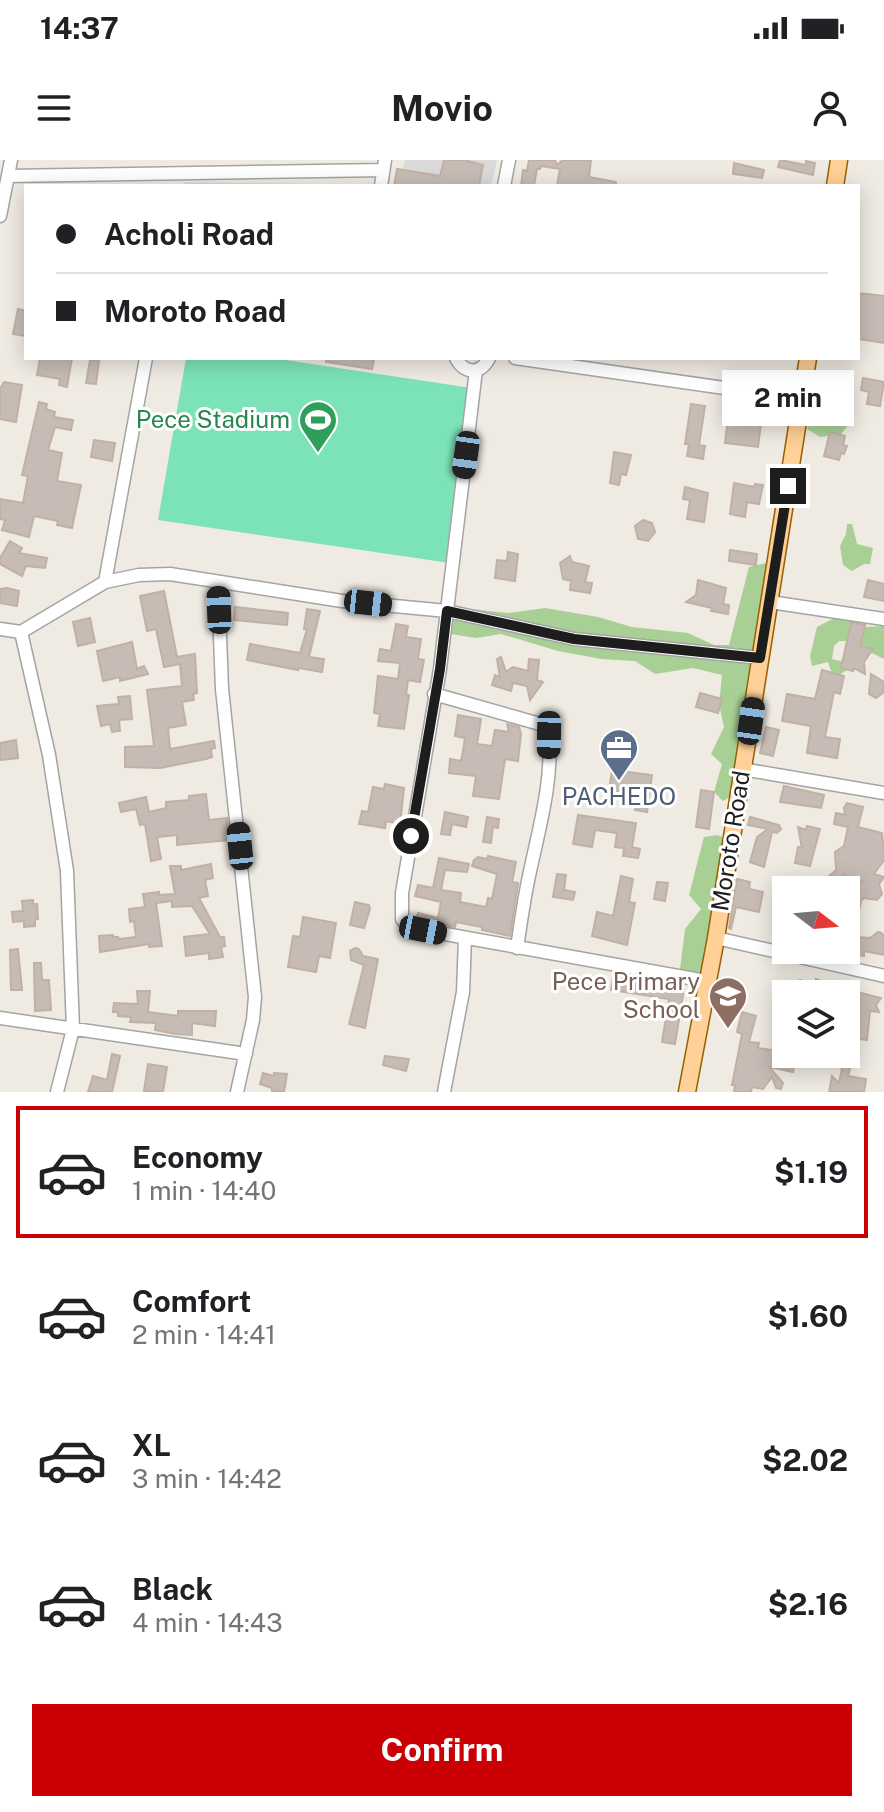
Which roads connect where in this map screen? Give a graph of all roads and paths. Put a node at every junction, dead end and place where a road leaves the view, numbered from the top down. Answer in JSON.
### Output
{"nodes":[{"id":1,"x":11,"y":160,"type":"edge"},
{"id":2,"x":509,"y":160,"type":"edge"},
{"id":3,"x":839,"y":160,"type":"edge"},
{"id":4,"x":384,"y":165,"type":"edge"},
{"id":5,"x":174,"y":172,"type":"junction"},
{"id":6,"x":8,"y":176,"type":"junction"},
{"id":7,"x":172,"y":184,"type":"edge"},
{"id":8,"x":504,"y":184,"type":"edge"},
{"id":9,"x":835,"y":184,"type":"edge"},
{"id":10,"x":0,"y":216,"type":"edge"},
{"id":11,"x":146,"y":360,"type":"edge"},
{"id":12,"x":457,"y":360,"type":"edge"},
{"id":13,"x":488,"y":360,"type":"edge"},
{"id":14,"x":529,"y":360,"type":"edge"},
{"id":15,"x":808,"y":360,"type":"edge"},
{"id":16,"x":476,"y":370,"type":"junction"},
{"id":17,"x":801,"y":399,"type":"junction"},
{"id":18,"x":105,"y":582,"type":"junction"},
{"id":19,"x":218,"y":583,"type":"junction"},
{"id":20,"x":770,"y":602,"type":"junction"},
{"id":21,"x":447,"y":611,"type":"junction"},
{"id":22,"x":884,"y":619,"type":"edge"},
{"id":23,"x":0,"y":629,"type":"edge"},
{"id":24,"x":21,"y":632,"type":"junction"},
{"id":25,"x":760,"y":658,"type":"junction"},
{"id":26,"x":434,"y":694,"type":"junction"},
{"id":27,"x":742,"y":769,"type":"junction"},
{"id":28,"x":884,"y":793,"type":"edge"},
{"id":29,"x":465,"y":938,"type":"junction"},
{"id":30,"x":716,"y":938,"type":"junction"},
{"id":31,"x":517,"y":948,"type":"junction"},
{"id":32,"x":884,"y":976,"type":"edge"},
{"id":33,"x":706,"y":981,"type":"junction"},
{"id":34,"x":0,"y":1018,"type":"edge"},
{"id":35,"x":73,"y":1029,"type":"junction"},
{"id":36,"x":246,"y":1054,"type":"junction"},
{"id":37,"x":57,"y":1092,"type":"edge"},
{"id":38,"x":237,"y":1092,"type":"edge"},
{"id":39,"x":444,"y":1092,"type":"edge"},
{"id":40,"x":687,"y":1092,"type":"edge"}],
"edges":[{"from":1,"to":6,"type":"street"},
{"from":2,"to":8,"type":"street"},
{"from":3,"to":9,"type":"main road"},
{"from":4,"to":5,"type":"street"},
{"from":5,"to":6,"type":"street"},
{"from":5,"to":7,"type":"street"},
{"from":6,"to":10,"type":"street"},
{"from":11,"to":18,"type":"street"},
{"from":12,"to":16,"type":"street"},
{"from":13,"to":16,"type":"street"},
{"from":14,"to":17,"type":"street"},
{"from":15,"to":17,"type":"main road","name":"Moroto Road"},
{"from":16,"to":21,"type":"street"},
{"from":17,"to":20,"type":"main road","name":"Moroto Road"},
{"from":18,"to":19,"type":"street"},
{"from":18,"to":24,"type":"street"},
{"from":19,"to":21,"type":"street"},
{"from":19,"to":36,"type":"street"},
{"from":20,"to":22,"type":"street"},
{"from":20,"to":25,"type":"main road","name":"Moroto Road"},
{"from":21,"to":25,"type":"street"},
{"from":21,"to":26,"type":"street"},
{"from":23,"to":24,"type":"street"},
{"from":24,"to":35,"type":"street"},
{"from":25,"to":27,"type":"main road","name":"Moroto Road"},
{"from":26,"to":29,"type":"street"},
{"from":26,"to":31,"type":"street"},
{"from":27,"to":28,"type":"street"},
{"from":27,"to":30,"type":"main road","name":"Moroto Road"},
{"from":29,"to":31,"type":"street"},
{"from":29,"to":39,"type":"street"},
{"from":30,"to":32,"type":"street"},
{"from":30,"to":33,"type":"main road","name":"Moroto Road"},
{"from":31,"to":33,"type":"street"},
{"from":33,"to":40,"type":"main road","name":"Moroto Road"},
{"from":34,"to":35,"type":"street"},
{"from":35,"to":36,"type":"street"},
{"from":35,"to":37,"type":"street"},
{"from":36,"to":38,"type":"street"}]}
